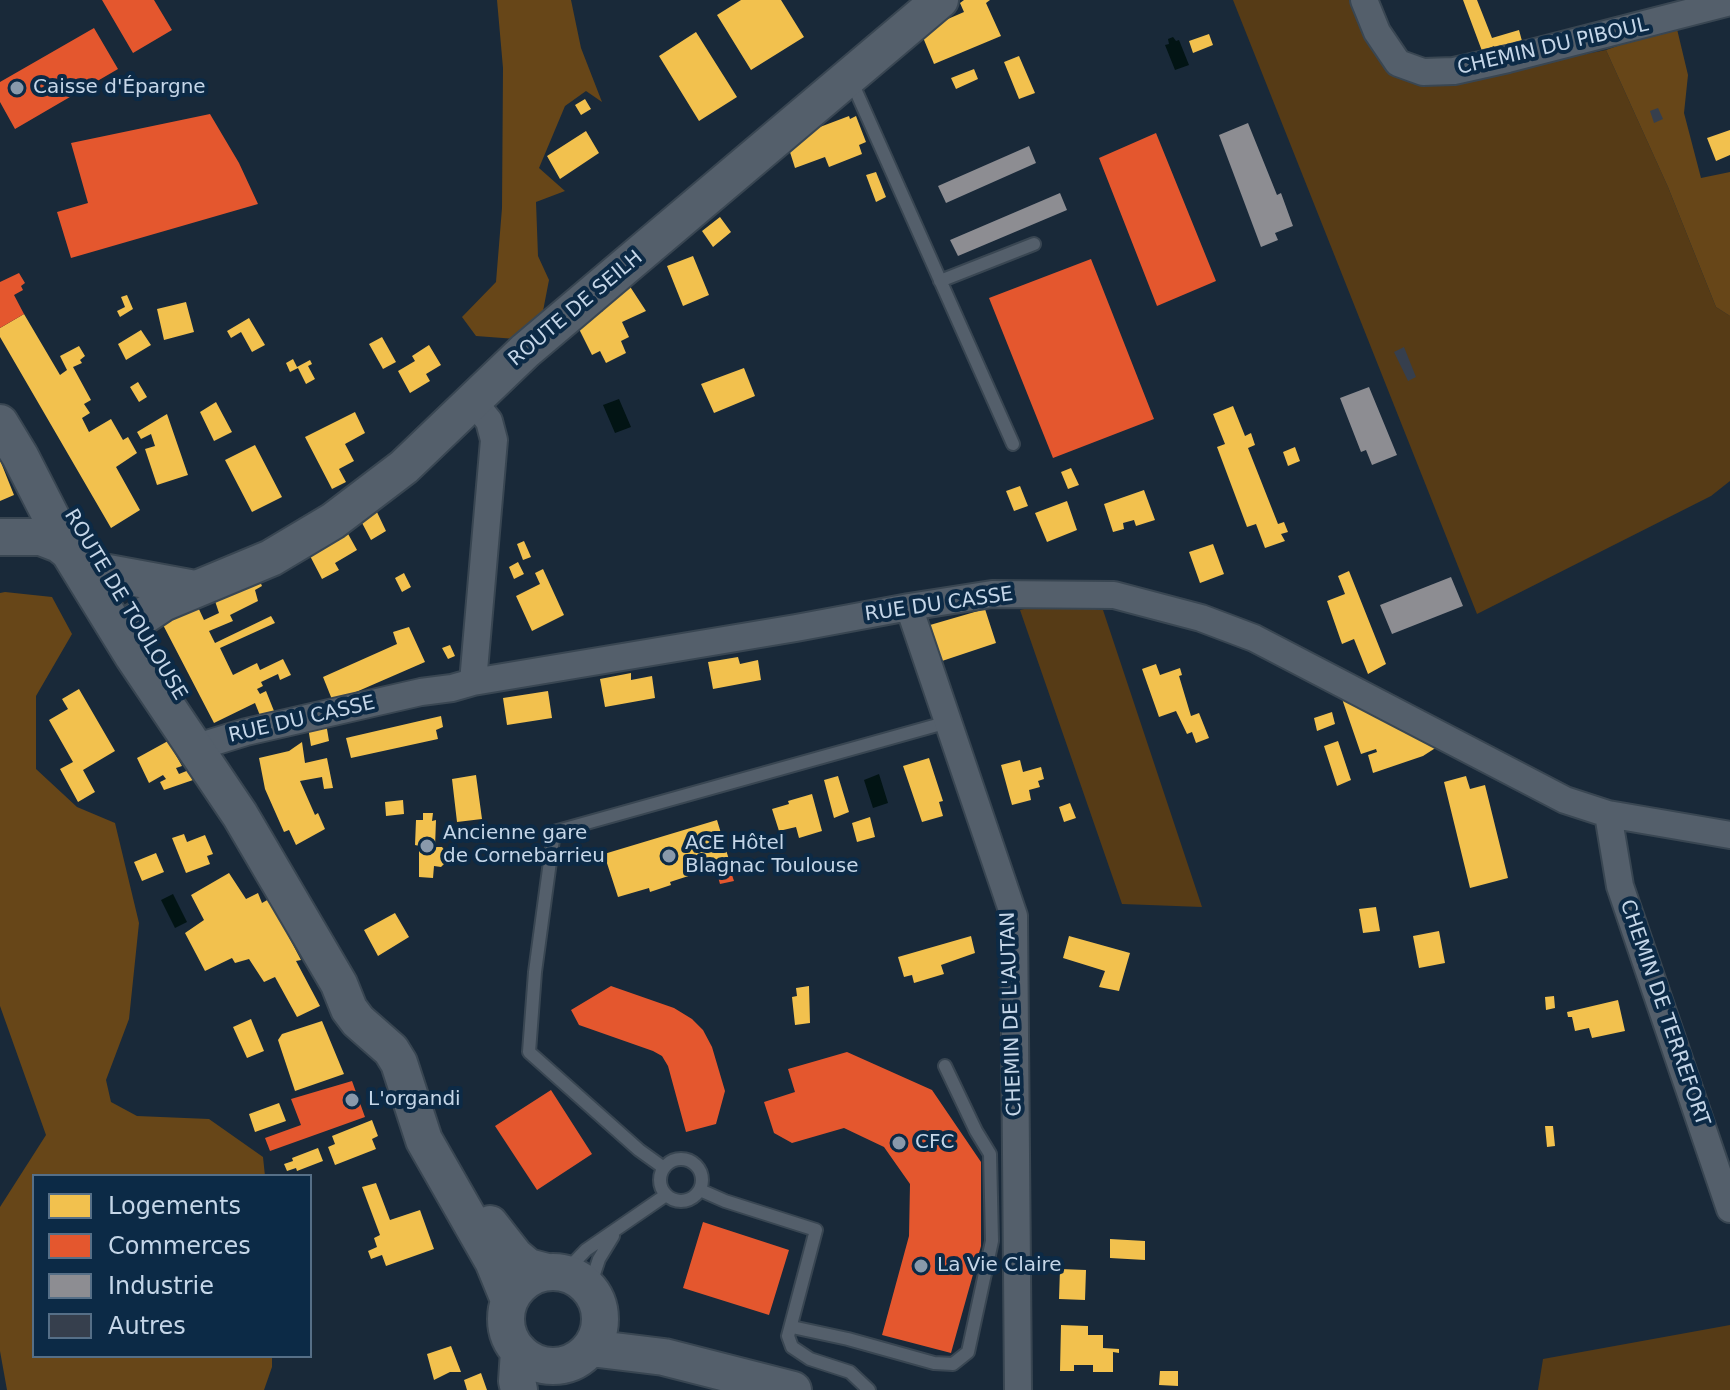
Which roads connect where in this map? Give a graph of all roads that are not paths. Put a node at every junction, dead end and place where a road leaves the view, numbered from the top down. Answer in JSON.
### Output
{"nodes":[{"id":1,"x":940,"y":0,"type":"edge"},
{"id":2,"x":1364,"y":0,"type":"edge"},
{"id":3,"x":1730,"y":2,"type":"edge"},
{"id":4,"x":849,"y":77,"type":"junction"},
{"id":5,"x":1034,"y":244,"type":"dead end"},
{"id":6,"x":940,"y":281,"type":"junction"},
{"id":7,"x":0,"y":400,"type":"edge"},
{"id":8,"x":472,"y":400,"type":"junction"},
{"id":9,"x":0,"y":423,"type":"edge"},
{"id":10,"x":1013,"y":444,"type":"dead end"},
{"id":11,"x":45,"y":506,"type":"junction"},
{"id":12,"x":0,"y":527,"type":"edge"},
{"id":13,"x":0,"y":537,"type":"edge"},
{"id":14,"x":88,"y":568,"type":"junction"},
{"id":15,"x":195,"y":589,"type":"junction"},
{"id":16,"x":909,"y":607,"type":"junction"},
{"id":17,"x":136,"y":621,"type":"junction"},
{"id":18,"x":473,"y":682,"type":"junction"},
{"id":19,"x":948,"y":722,"type":"junction"},
{"id":20,"x":207,"y":744,"type":"junction"},
{"id":21,"x":1608,"y":814,"type":"junction"},
{"id":22,"x":240,"y":815,"type":"junction"},
{"id":23,"x":1730,"y":835,"type":"edge"},
{"id":24,"x":339,"y":984,"type":"junction"},
{"id":25,"x":358,"y":1021,"type":"junction"},
{"id":26,"x":377,"y":1059,"type":"dead end"},
{"id":27,"x":945,"y":1066,"type":"dead end"},
{"id":28,"x":390,"y":1084,"type":"dead end"},
{"id":29,"x":420,"y":1128,"type":"junction"},
{"id":30,"x":664,"y":1168,"type":"junction"},
{"id":31,"x":700,"y":1190,"type":"junction"},
{"id":32,"x":666,"y":1195,"type":"junction"},
{"id":33,"x":1730,"y":1209,"type":"edge"},
{"id":34,"x":615,"y":1232,"type":"junction"},
{"id":35,"x":556,"y":1273,"type":"junction"},
{"id":36,"x":509,"y":1300,"type":"junction"},
{"id":37,"x":594,"y":1320,"type":"junction"},
{"id":38,"x":792,"y":1327,"type":"junction"},
{"id":39,"x":519,"y":1351,"type":"junction"},
{"id":40,"x":546,"y":1378,"type":"edge"},
{"id":41,"x":774,"y":1388,"type":"edge"},
{"id":42,"x":519,"y":1390,"type":"edge"},
{"id":43,"x":869,"y":1390,"type":"edge"},
{"id":44,"x":1018,"y":1390,"type":"edge"}],
"edges":[{"from":1,"to":4,"type":"main road","name":"ROUTE DE SEILH"},
{"from":2,"to":3,"type":"street","name":"CHEMIN DU PIBOUL"},
{"from":4,"to":6,"type":"lane"},
{"from":4,"to":8,"type":"main road","name":"ROUTE DE SEILH"},
{"from":5,"to":6,"type":"lane"},
{"from":6,"to":10,"type":"lane"},
{"from":7,"to":14,"type":"main road","name":"ROUTE DE TOULOUSE"},
{"from":8,"to":15,"type":"main road","name":"ROUTE DE SEILH"},
{"from":8,"to":18,"type":"street"},
{"from":9,"to":11,"type":"main road","name":"ROUTE DE TOULOUSE"},
{"from":11,"to":12,"type":"main road"},
{"from":11,"to":14,"type":"main road"},
{"from":13,"to":14,"type":"main road"},
{"from":14,"to":15,"type":"main road"},
{"from":14,"to":17,"type":"main road","name":"ROUTE DE TOULOUSE"},
{"from":14,"to":22,"type":"main road","name":"ROUTE DE TOULOUSE"},
{"from":15,"to":17,"type":"main road","name":"ROUTE DE SEILH"},
{"from":16,"to":18,"type":"street","name":"RUE DU CASSE"},
{"from":16,"to":19,"type":"street","name":"CHEMIN DE L'AUTAN"},
{"from":16,"to":21,"type":"street","name":"RUE DU CASSE"},
{"from":17,"to":20,"type":"main road","name":"ROUTE DE TOULOUSE"},
{"from":18,"to":20,"type":"street","name":"RUE DU CASSE"},
{"from":19,"to":30,"type":"lane"},
{"from":19,"to":44,"type":"street","name":"CHEMIN DE L'AUTAN"},
{"from":20,"to":22,"type":"main road","name":"ROUTE DE TOULOUSE"},
{"from":21,"to":23,"type":"street","name":"RUE DU CASSE"},
{"from":21,"to":33,"type":"street","name":"CHEMIN DE TERREFORT"},
{"from":22,"to":24,"type":"main road","name":"ROUTE DE TOULOUSE"},
{"from":24,"to":25,"type":"main road","name":"ROUTE DE TOULOUSE"},
{"from":24,"to":35,"type":"main road","name":"ROUTE DE TOULOUSE"},
{"from":25,"to":26,"type":"lane"},
{"from":25,"to":29,"type":"main road","name":"ROUTE DE TOULOUSE"},
{"from":27,"to":38,"type":"lane"},
{"from":28,"to":29,"type":"lane"},
{"from":29,"to":36,"type":"main road","name":"ROUTE DE TOULOUSE"},
{"from":30,"to":31,"type":"lane"},
{"from":30,"to":32,"type":"lane"},
{"from":31,"to":32,"type":"lane"},
{"from":31,"to":38,"type":"lane"},
{"from":32,"to":34,"type":"lane"},
{"from":34,"to":35,"type":"lane"},
{"from":34,"to":37,"type":"lane"},
{"from":35,"to":36,"type":"main road"},
{"from":35,"to":37,"type":"main road"},
{"from":36,"to":39,"type":"main road"},
{"from":37,"to":40,"type":"main road"},
{"from":37,"to":41,"type":"main road"},
{"from":38,"to":43,"type":"lane"},
{"from":39,"to":40,"type":"main road"},
{"from":39,"to":42,"type":"main road"}]}
